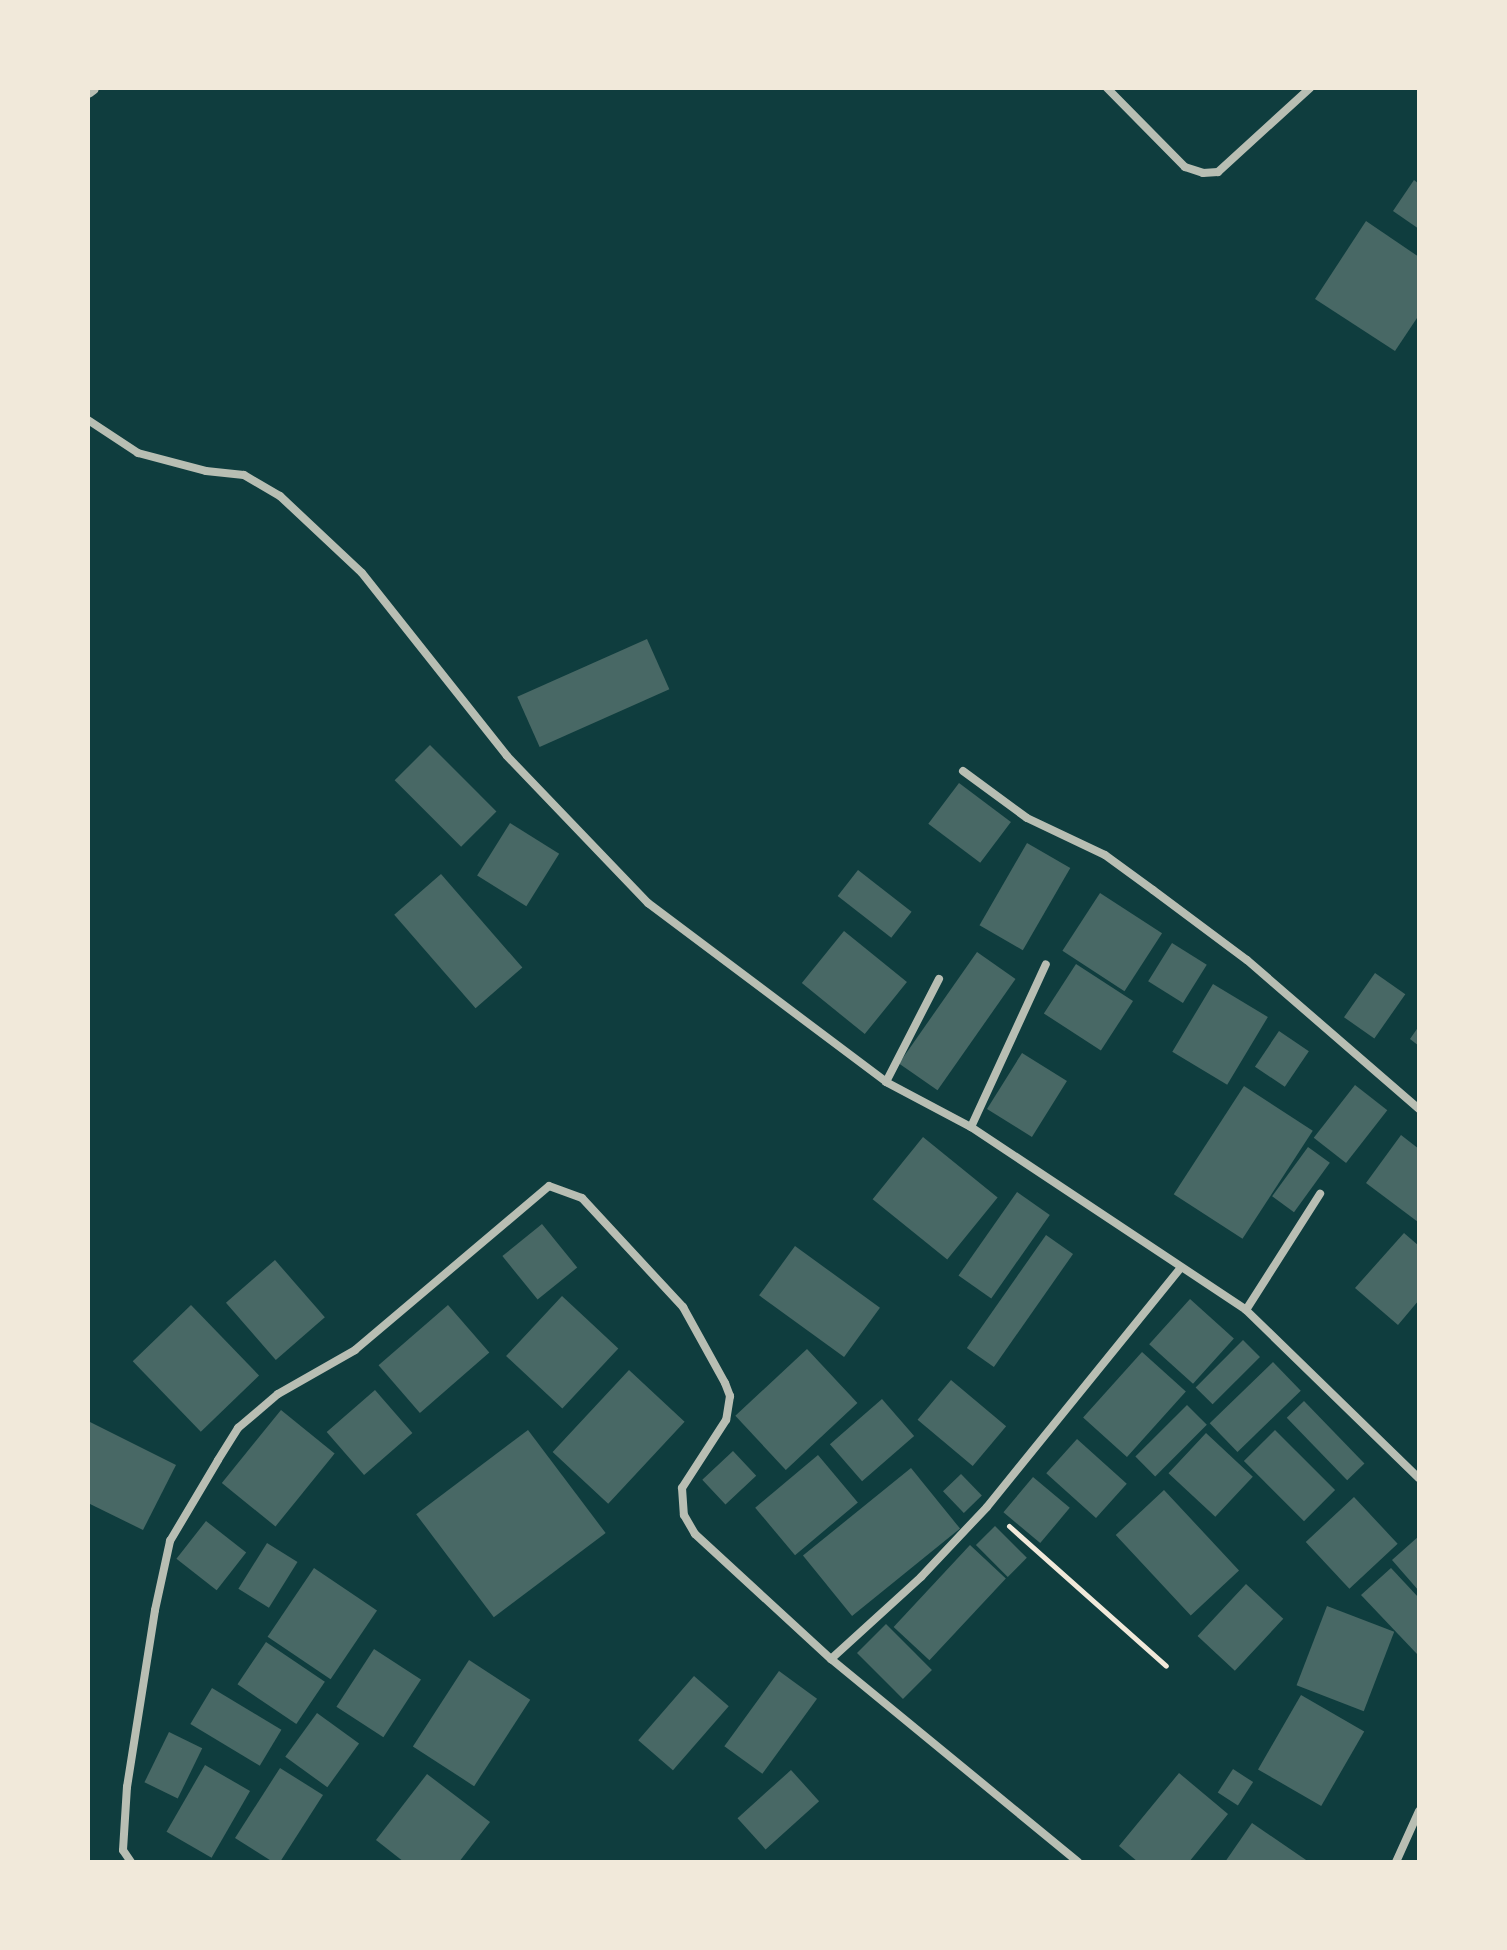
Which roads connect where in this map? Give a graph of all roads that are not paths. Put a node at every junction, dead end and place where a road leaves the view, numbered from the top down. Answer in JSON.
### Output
{"nodes":[{"id":1,"x":1107,"y":88,"type":"edge"},
{"id":2,"x":1310,"y":88,"type":"edge"},
{"id":3,"x":88,"y":420,"type":"edge"},
{"id":4,"x":963,"y":771,"type":"dead end"},
{"id":5,"x":1046,"y":964,"type":"dead end"},
{"id":6,"x":939,"y":979,"type":"dead end"},
{"id":7,"x":886,"y":1082,"type":"junction"},
{"id":8,"x":1419,"y":1109,"type":"edge"},
{"id":9,"x":971,"y":1127,"type":"junction"},
{"id":10,"x":1320,"y":1194,"type":"dead end"},
{"id":11,"x":1180,"y":1269,"type":"junction"},
{"id":12,"x":1246,"y":1310,"type":"junction"},
{"id":13,"x":1419,"y":1478,"type":"edge"},
{"id":14,"x":831,"y":1659,"type":"junction"},
{"id":15,"x":1419,"y":1811,"type":"edge"},
{"id":16,"x":131,"y":1862,"type":"edge"},
{"id":17,"x":1078,"y":1862,"type":"edge"},
{"id":18,"x":1396,"y":1862,"type":"edge"}],
"edges":[{"from":1,"to":2,"type":"street"},
{"from":3,"to":7,"type":"street"},
{"from":4,"to":8,"type":"street"},
{"from":5,"to":9,"type":"street"},
{"from":6,"to":7,"type":"street"},
{"from":7,"to":9,"type":"street"},
{"from":9,"to":11,"type":"street"},
{"from":10,"to":12,"type":"street"},
{"from":11,"to":12,"type":"street"},
{"from":11,"to":14,"type":"street"},
{"from":12,"to":13,"type":"street"},
{"from":14,"to":16,"type":"street"},
{"from":14,"to":17,"type":"street"},
{"from":15,"to":18,"type":"street"}]}
